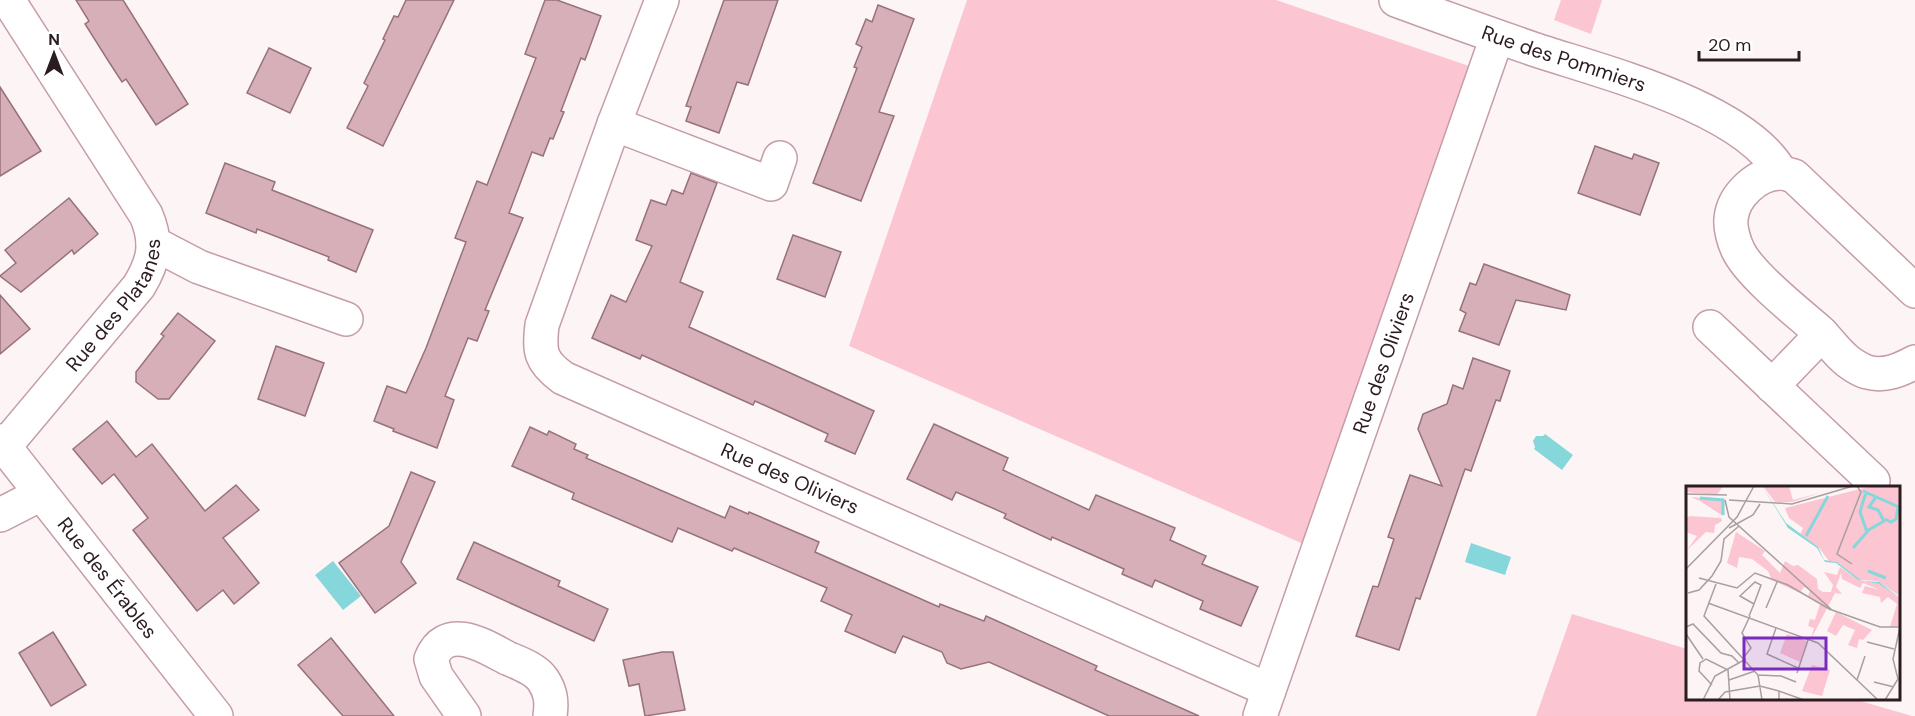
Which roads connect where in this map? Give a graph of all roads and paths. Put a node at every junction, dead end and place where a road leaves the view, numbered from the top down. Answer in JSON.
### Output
{"nodes":[{"id":1,"x":8,"y":0,"type":"edge"},
{"id":2,"x":662,"y":0,"type":"edge"},
{"id":3,"x":1396,"y":0,"type":"edge"},
{"id":4,"x":1497,"y":37,"type":"junction"},
{"id":5,"x":614,"y":124,"type":"junction"},
{"id":6,"x":1729,"y":124,"type":"junction"},
{"id":7,"x":780,"y":158,"type":"dead end"},
{"id":8,"x":1781,"y":173,"type":"junction"},
{"id":9,"x":1746,"y":188,"type":"junction"},
{"id":10,"x":153,"y":243,"type":"junction"},
{"id":11,"x":1915,"y":291,"type":"edge"},
{"id":12,"x":346,"y":319,"type":"dead end"},
{"id":13,"x":1710,"y":327,"type":"dead end"},
{"id":14,"x":1822,"y":334,"type":"junction"},
{"id":15,"x":1915,"y":362,"type":"edge"},
{"id":16,"x":1773,"y":386,"type":"junction"},
{"id":17,"x":2,"y":443,"type":"edge"},
{"id":18,"x":1873,"y":481,"type":"dead end"},
{"id":19,"x":41,"y":494,"type":"junction"},
{"id":20,"x":0,"y":516,"type":"edge"},
{"id":21,"x":1264,"y":703,"type":"edge"},
{"id":22,"x":216,"y":716,"type":"edge"},
{"id":23,"x":464,"y":716,"type":"edge"},
{"id":24,"x":550,"y":716,"type":"edge"}],
"edges":[{"from":1,"to":10,"type":"street","name":"Rue des Platanes"},
{"from":2,"to":5,"type":"street","name":"Rue des Oliviers"},
{"from":3,"to":4,"type":"street","name":"Rue des Pommiers"},
{"from":4,"to":6,"type":"street","name":"Rue des Pommiers"},
{"from":4,"to":21,"type":"street","name":"Rue des Oliviers"},
{"from":5,"to":7,"type":"street"},
{"from":5,"to":21,"type":"street","name":"Rue des Oliviers"},
{"from":6,"to":8,"type":"street","name":"Rue des Pommiers"},
{"from":6,"to":9,"type":"street"},
{"from":8,"to":9,"type":"street"},
{"from":8,"to":11,"type":"street","name":"Rue des Pommiers"},
{"from":9,"to":14,"type":"street"},
{"from":10,"to":12,"type":"street"},
{"from":10,"to":17,"type":"street","name":"Rue des Platanes"},
{"from":13,"to":16,"type":"street"},
{"from":14,"to":15,"type":"street"},
{"from":14,"to":16,"type":"street"},
{"from":16,"to":18,"type":"street"},
{"from":17,"to":19,"type":"street","name":"Rue des Érables"},
{"from":19,"to":20,"type":"street"},
{"from":19,"to":22,"type":"street","name":"Rue des Érables"},
{"from":23,"to":24,"type":"street"}]}
